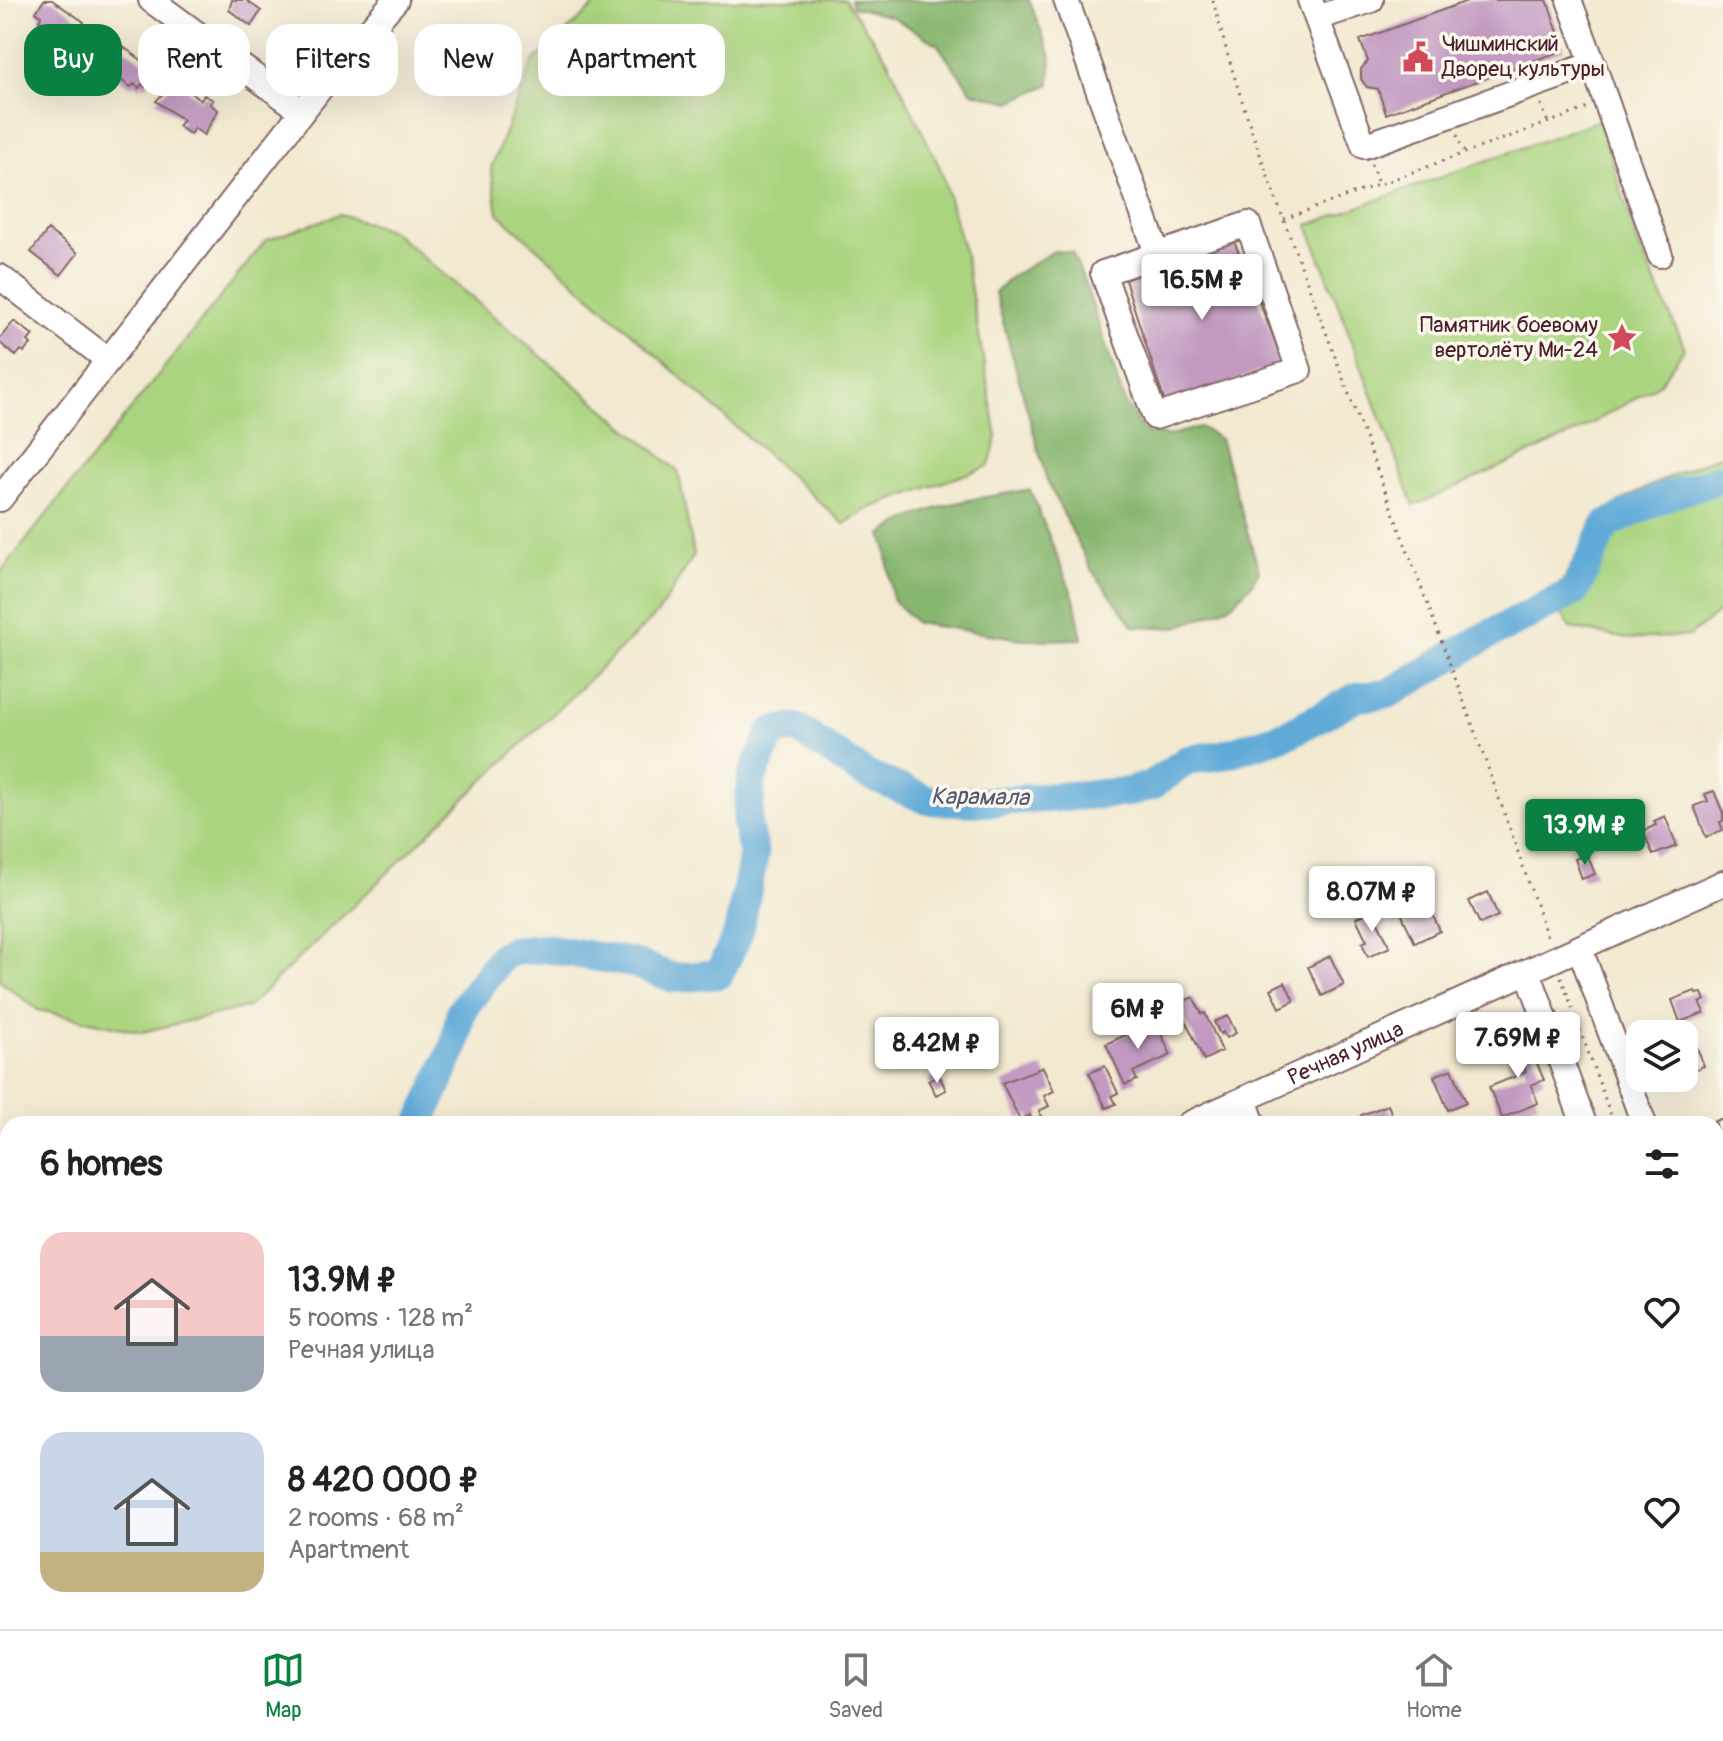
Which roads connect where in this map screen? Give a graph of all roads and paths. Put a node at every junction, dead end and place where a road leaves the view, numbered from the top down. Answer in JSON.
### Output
{"nodes":[{"id":1,"x":151,"y":0,"type":"edge"},
{"id":2,"x":396,"y":0,"type":"edge"},
{"id":3,"x":1066,"y":0,"type":"edge"},
{"id":4,"x":1213,"y":0,"type":"edge"},
{"id":5,"x":1371,"y":0,"type":"edge"},
{"id":6,"x":1569,"y":0,"type":"edge"},
{"id":7,"x":1313,"y":9,"type":"edge"},
{"id":8,"x":1593,"y":64,"type":"junction"},
{"id":9,"x":1606,"y":102,"type":"junction"},
{"id":10,"x":302,"y":111,"type":"junction"},
{"id":11,"x":1284,"y":219,"type":"junction"},
{"id":12,"x":1157,"y":253,"type":"junction"},
{"id":13,"x":1660,"y":255,"type":"dead end"},
{"id":14,"x":0,"y":277,"type":"edge"},
{"id":15,"x":108,"y":360,"type":"junction"},
{"id":16,"x":0,"y":499,"type":"edge"},
{"id":17,"x":1497,"y":789,"type":"dead end"},
{"id":18,"x":1723,"y":883,"type":"edge"},
{"id":19,"x":1580,"y":949,"type":"junction"},
{"id":20,"x":1528,"y":972,"type":"junction"},
{"id":21,"x":1244,"y":1100,"type":"junction"},
{"id":22,"x":1207,"y":1116,"type":"edge"},
{"id":23,"x":1250,"y":1116,"type":"edge"},
{"id":24,"x":1581,"y":1116,"type":"edge"},
{"id":25,"x":1641,"y":1116,"type":"edge"}],
"edges":[{"from":1,"to":10,"type":"street"},
{"from":2,"to":10,"type":"street"},
{"from":3,"to":12,"type":"street"},
{"from":4,"to":11,"type":"path"},
{"from":5,"to":7,"type":"street"},
{"from":6,"to":8,"type":"street"},
{"from":7,"to":8,"type":"street"},
{"from":8,"to":9,"type":"street"},
{"from":9,"to":11,"type":"path"},
{"from":9,"to":13,"type":"street"},
{"from":10,"to":15,"type":"street"},
{"from":11,"to":17,"type":"path"},
{"from":12,"to":12,"type":"street"},
{"from":14,"to":15,"type":"street"},
{"from":15,"to":16,"type":"street"},
{"from":18,"to":19,"type":"street","name":"Речная улица"},
{"from":19,"to":20,"type":"street","name":"Речная улица"},
{"from":19,"to":25,"type":"street"},
{"from":20,"to":21,"type":"street","name":"Речная улица"},
{"from":20,"to":24,"type":"street"},
{"from":21,"to":22,"type":"street","name":"Речная улица"},
{"from":21,"to":23,"type":"street"}]}
